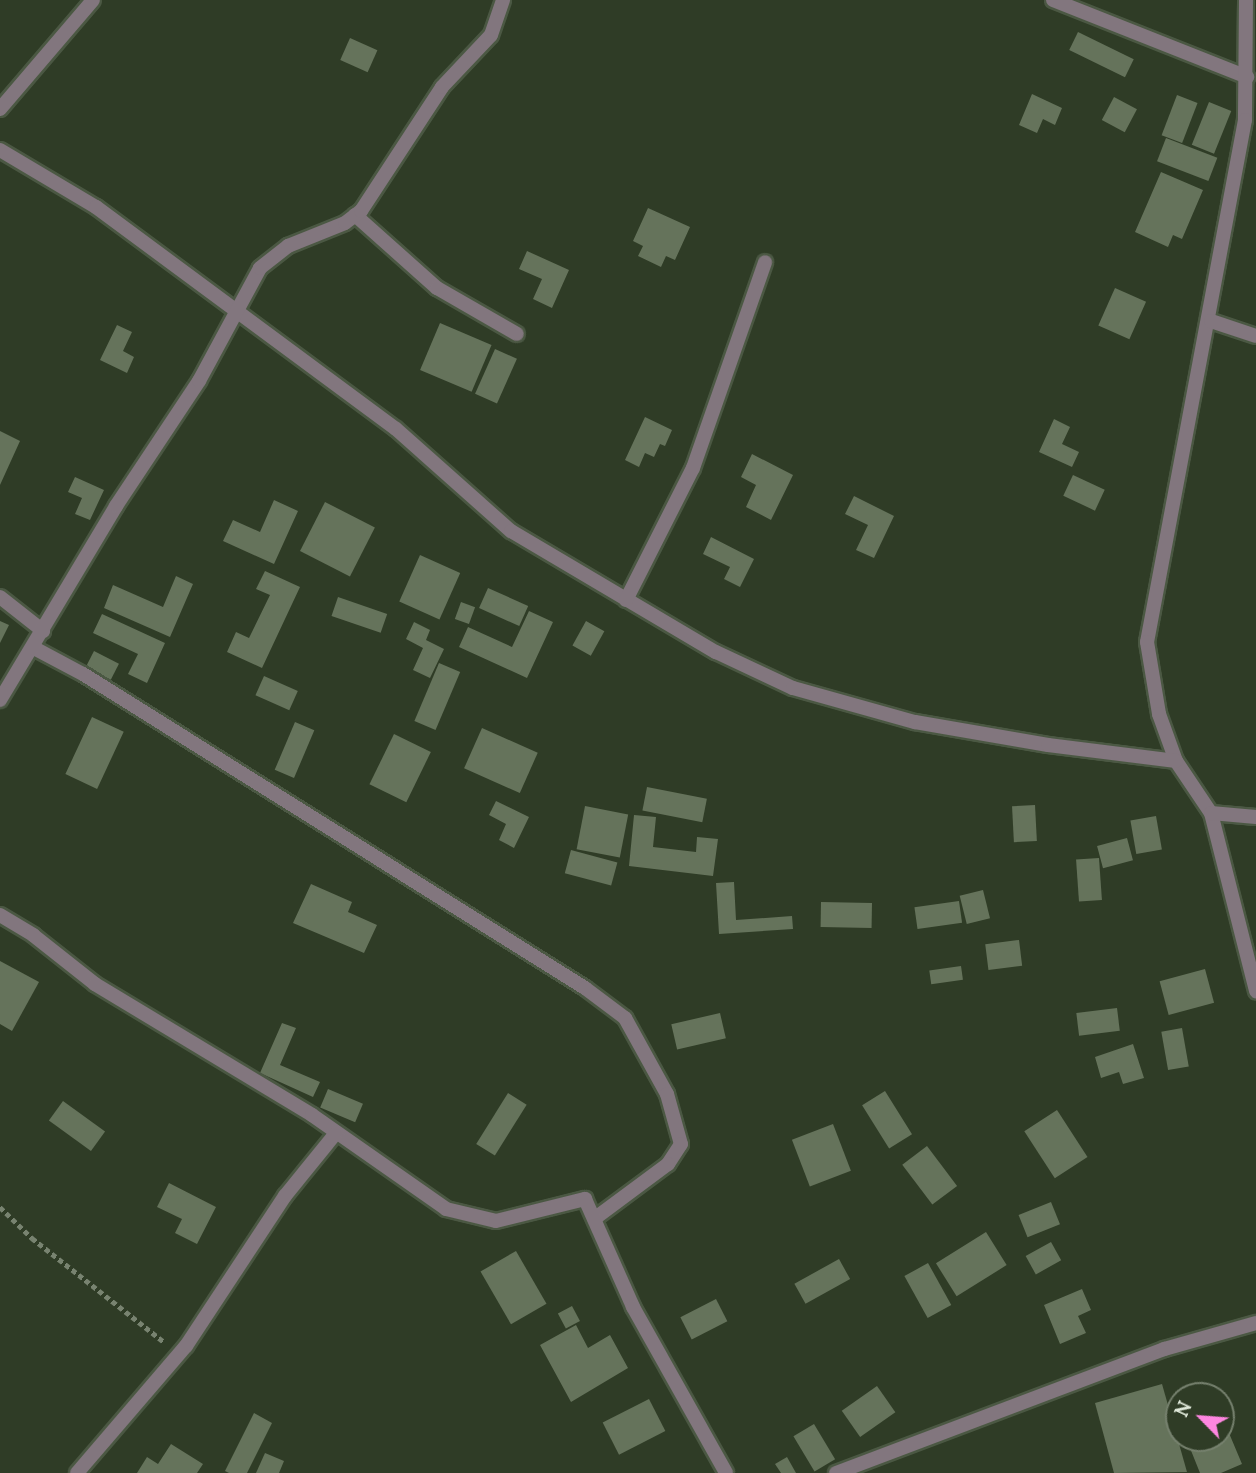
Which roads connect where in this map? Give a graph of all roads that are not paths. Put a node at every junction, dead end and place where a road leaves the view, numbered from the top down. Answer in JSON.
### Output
{"nodes":[{"id":1,"x":93,"y":0,"type":"edge"},
{"id":2,"x":503,"y":0,"type":"edge"},
{"id":3,"x":1054,"y":0,"type":"edge"},
{"id":4,"x":1246,"y":0,"type":"edge"},
{"id":5,"x":1247,"y":76,"type":"junction"},
{"id":6,"x":0,"y":109,"type":"edge"},
{"id":7,"x":0,"y":150,"type":"edge"},
{"id":8,"x":355,"y":215,"type":"junction"},
{"id":9,"x":765,"y":262,"type":"dead end"},
{"id":10,"x":234,"y":310,"type":"junction"},
{"id":11,"x":1211,"y":321,"type":"junction"},
{"id":12,"x":517,"y":334,"type":"dead end"},
{"id":13,"x":1256,"y":336,"type":"edge"},
{"id":14,"x":0,"y":597,"type":"edge"},
{"id":15,"x":626,"y":600,"type":"junction"},
{"id":16,"x":43,"y":631,"type":"junction"},
{"id":17,"x":34,"y":648,"type":"junction"},
{"id":18,"x":0,"y":700,"type":"edge"},
{"id":19,"x":1176,"y":761,"type":"junction"},
{"id":20,"x":1211,"y":813,"type":"junction"},
{"id":21,"x":1256,"y":817,"type":"edge"},
{"id":22,"x":0,"y":915,"type":"edge"},
{"id":23,"x":1250,"y":948,"type":"edge"},
{"id":24,"x":1256,"y":991,"type":"edge"},
{"id":25,"x":336,"y":1133,"type":"junction"},
{"id":26,"x":594,"y":1219,"type":"junction"},
{"id":27,"x":1256,"y":1323,"type":"edge"},
{"id":28,"x":77,"y":1473,"type":"edge"},
{"id":29,"x":726,"y":1473,"type":"edge"},
{"id":30,"x":836,"y":1473,"type":"edge"}],
"edges":[{"from":1,"to":6,"type":"street"},
{"from":2,"to":8,"type":"street"},
{"from":3,"to":5,"type":"street"},
{"from":4,"to":5,"type":"street"},
{"from":5,"to":11,"type":"street"},
{"from":7,"to":10,"type":"street"},
{"from":8,"to":10,"type":"street"},
{"from":8,"to":12,"type":"street"},
{"from":9,"to":15,"type":"street"},
{"from":10,"to":15,"type":"street"},
{"from":10,"to":16,"type":"street"},
{"from":11,"to":13,"type":"street"},
{"from":11,"to":19,"type":"street"},
{"from":14,"to":16,"type":"street"},
{"from":15,"to":19,"type":"street"},
{"from":16,"to":17,"type":"street"},
{"from":17,"to":18,"type":"street"},
{"from":17,"to":26,"type":"street"},
{"from":19,"to":20,"type":"street"},
{"from":20,"to":21,"type":"street"},
{"from":20,"to":23,"type":"street"},
{"from":22,"to":25,"type":"street"},
{"from":23,"to":24,"type":"street"},
{"from":25,"to":26,"type":"street"},
{"from":25,"to":28,"type":"street"},
{"from":26,"to":29,"type":"street"},
{"from":27,"to":30,"type":"street"}]}
